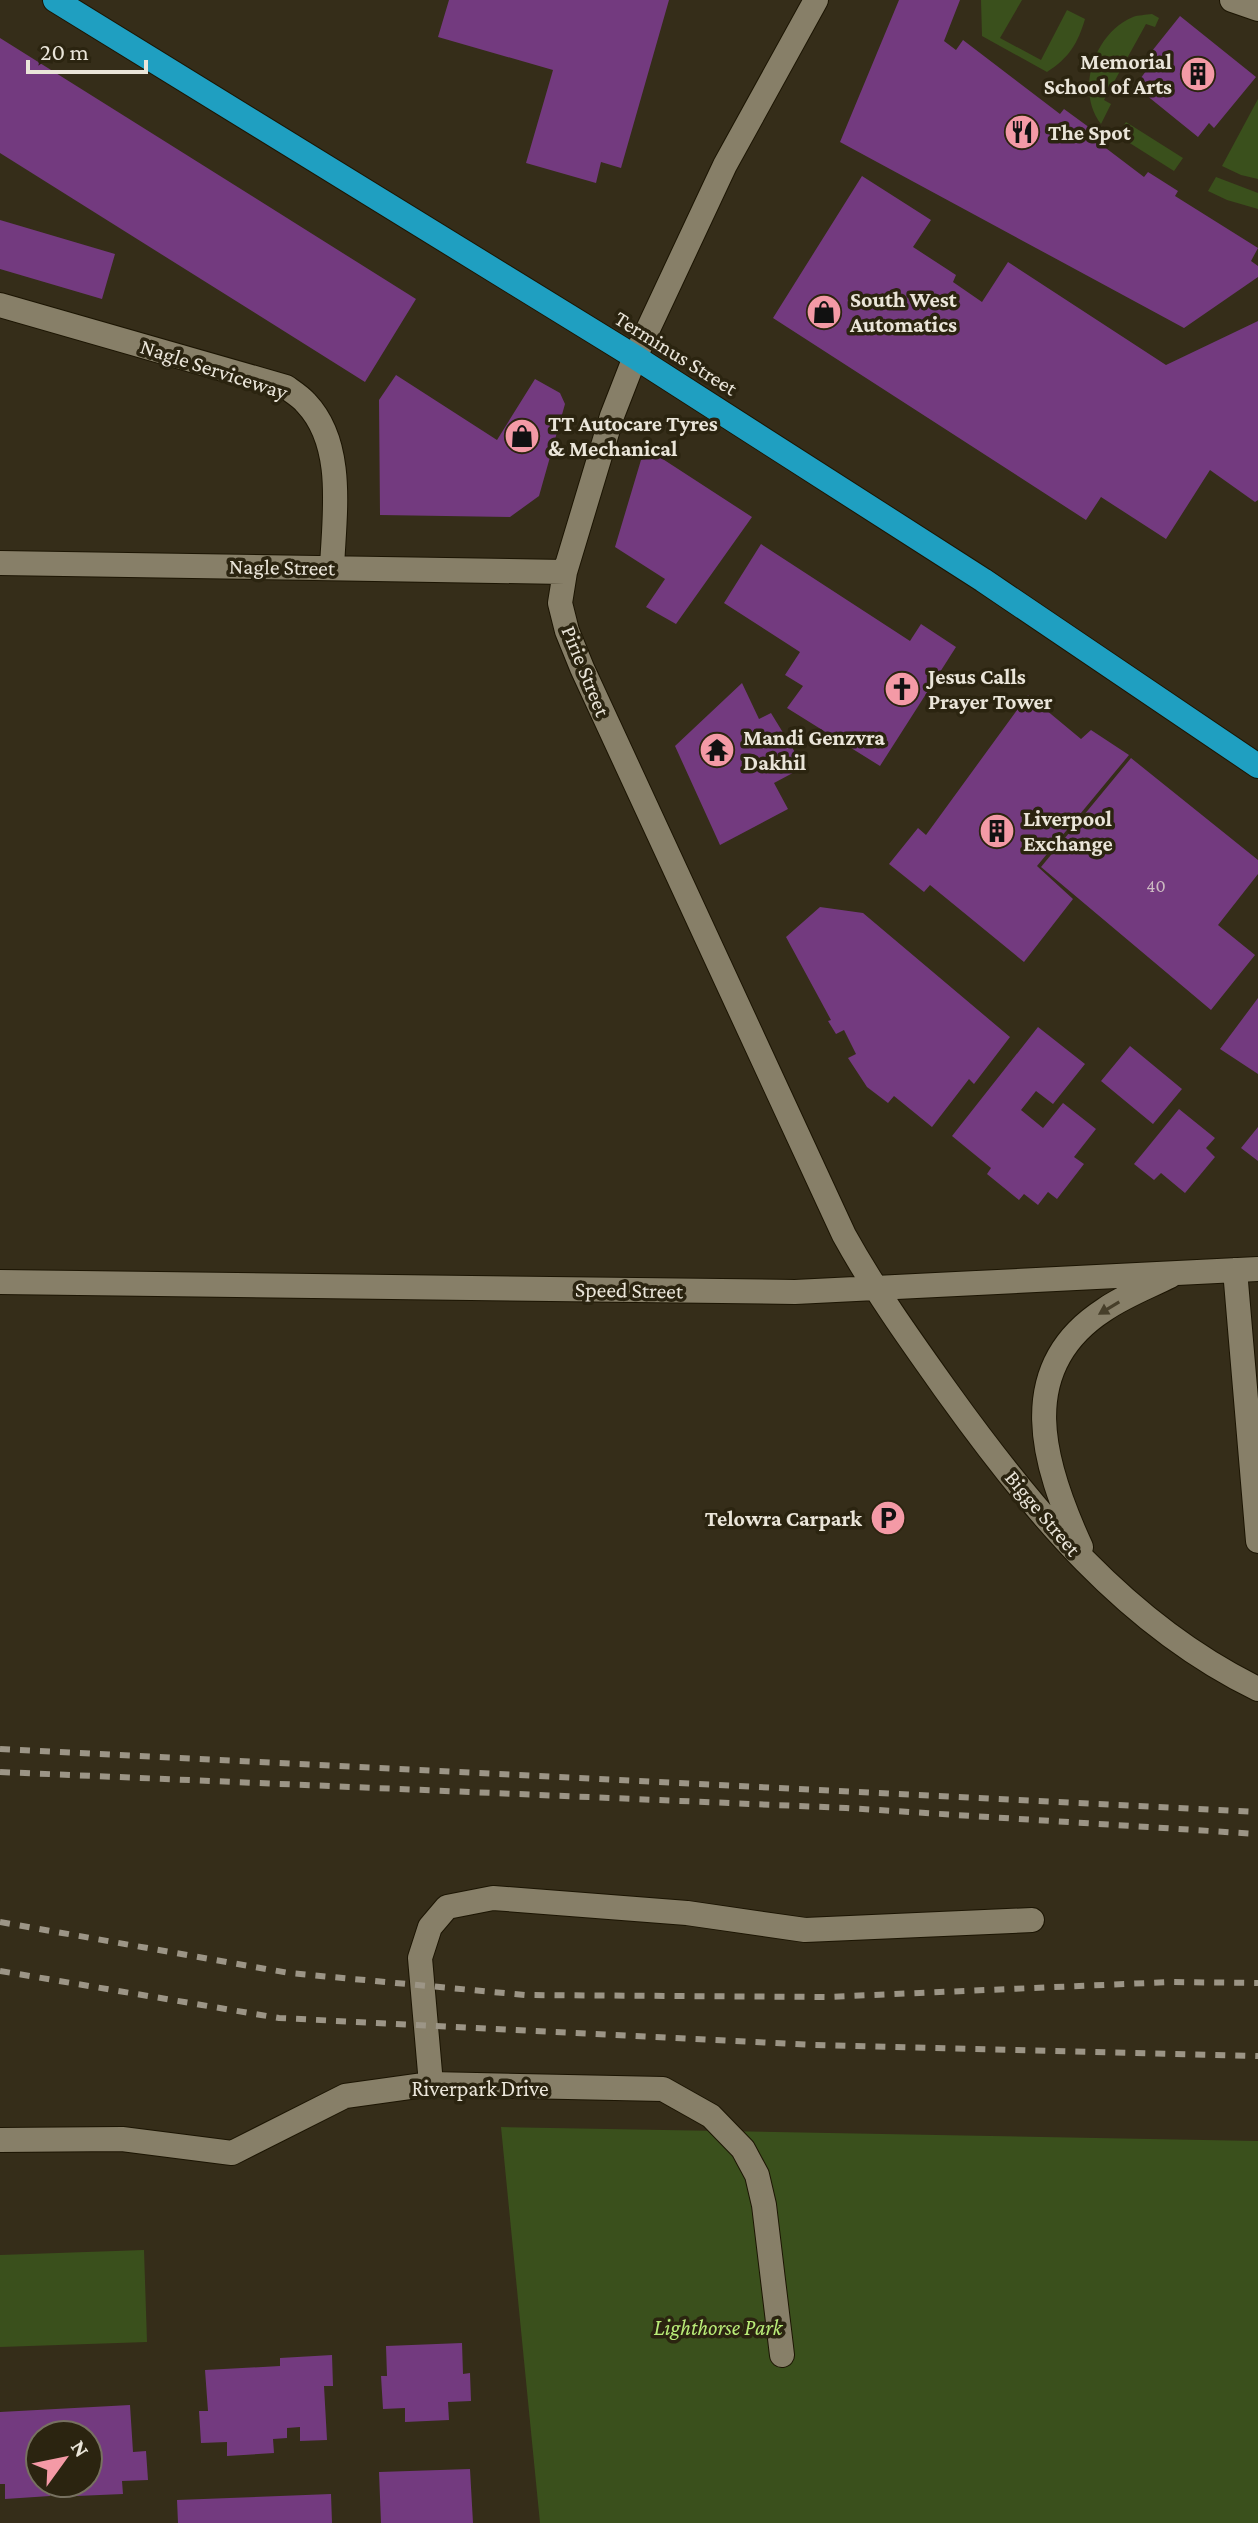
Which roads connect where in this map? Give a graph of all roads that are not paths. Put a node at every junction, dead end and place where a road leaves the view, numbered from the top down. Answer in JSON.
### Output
{"nodes":[{"id":1,"x":55,"y":0,"type":"edge"},
{"id":2,"x":816,"y":0,"type":"edge"},
{"id":3,"x":1232,"y":0,"type":"edge"},
{"id":4,"x":1258,"y":9,"type":"edge"},
{"id":5,"x":0,"y":305,"type":"edge"},
{"id":6,"x":635,"y":357,"type":"junction"},
{"id":7,"x":0,"y":563,"type":"edge"},
{"id":8,"x":332,"y":568,"type":"junction"},
{"id":9,"x":565,"y":572,"type":"junction"},
{"id":10,"x":1258,"y":766,"type":"edge"},
{"id":11,"x":1247,"y":1269,"type":"edge"},
{"id":12,"x":1178,"y":1272,"type":"junction"},
{"id":13,"x":0,"y":1282,"type":"edge"},
{"id":14,"x":874,"y":1289,"type":"junction"},
{"id":15,"x":1258,"y":1541,"type":"edge"},
{"id":16,"x":1092,"y":1571,"type":"junction"},
{"id":17,"x":1258,"y":1689,"type":"edge"},
{"id":18,"x":1032,"y":1920,"type":"dead end"},
{"id":19,"x":431,"y":2084,"type":"junction"},
{"id":20,"x":0,"y":2140,"type":"edge"},
{"id":21,"x":782,"y":2355,"type":"dead end"}],
"edges":[{"from":1,"to":6,"type":"highway","name":"Terminus Street"},
{"from":2,"to":6,"type":"street","name":"Pirie Street"},
{"from":3,"to":4,"type":"street"},
{"from":5,"to":8,"type":"street","name":"Nagle Serviceway"},
{"from":6,"to":9,"type":"street","name":"Pirie Street"},
{"from":6,"to":10,"type":"highway","name":"Terminus Street"},
{"from":7,"to":8,"type":"street","name":"Nagle Street"},
{"from":8,"to":9,"type":"street","name":"Nagle Street"},
{"from":9,"to":14,"type":"street","name":"Pirie Street"},
{"from":11,"to":12,"type":"street","name":"Speed Street"},
{"from":11,"to":15,"type":"street"},
{"from":12,"to":14,"type":"street","name":"Speed Street"},
{"from":12,"to":16,"type":"street","one_way":true},
{"from":13,"to":14,"type":"street","name":"Speed Street"},
{"from":14,"to":16,"type":"street","name":"Bigge Street"},
{"from":16,"to":17,"type":"street","name":"Bigge Street"},
{"from":18,"to":19,"type":"street"},
{"from":19,"to":20,"type":"street","name":"Riverpark Drive"},
{"from":19,"to":21,"type":"street","name":"Riverpark Drive"}]}
